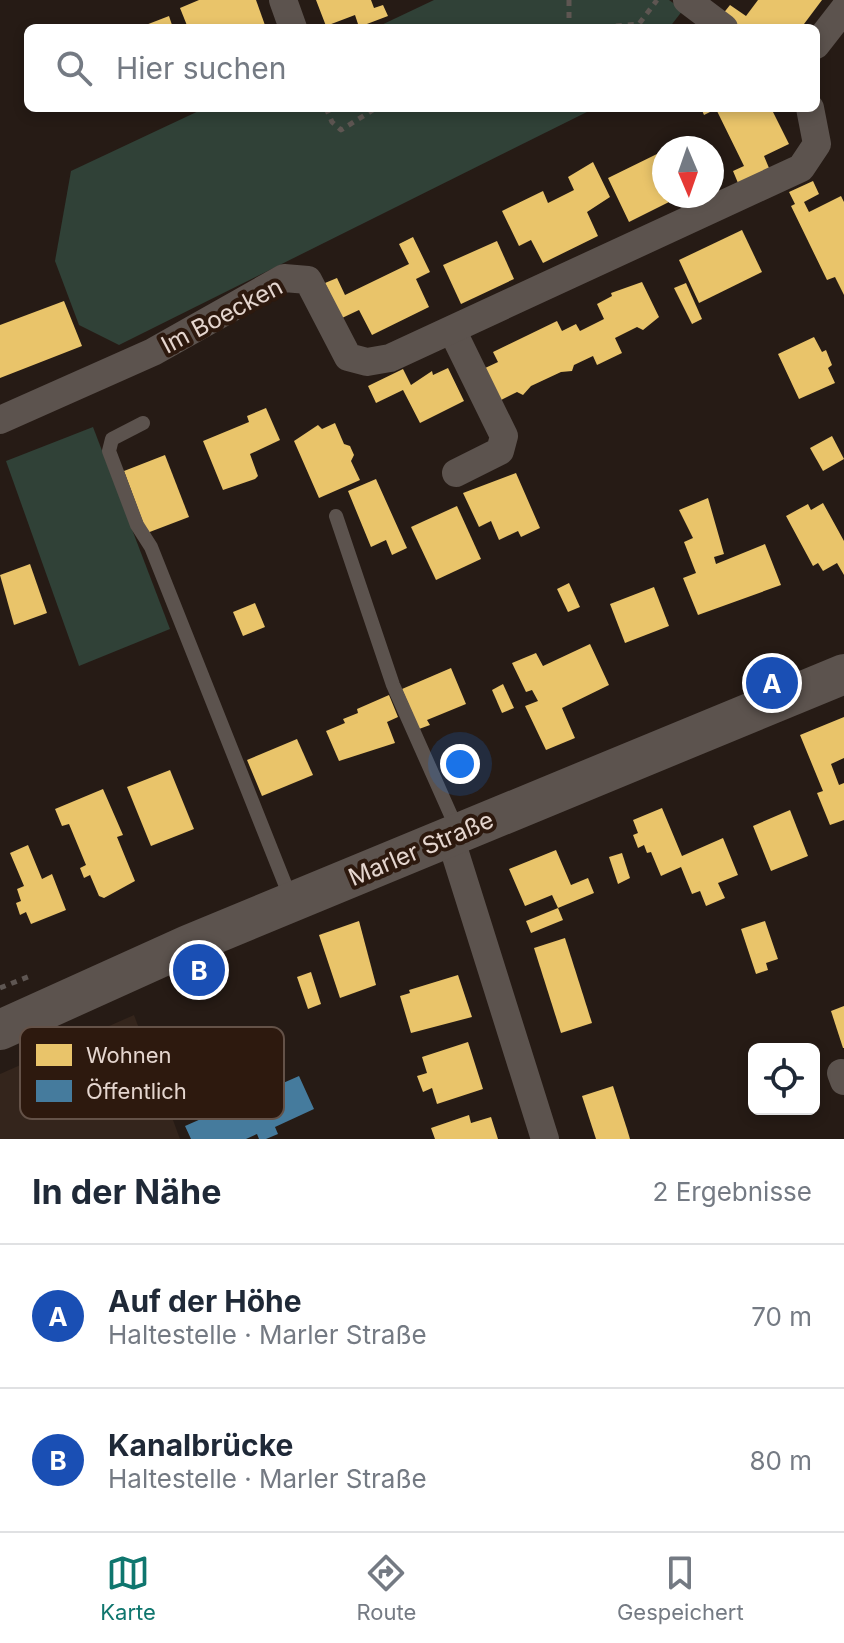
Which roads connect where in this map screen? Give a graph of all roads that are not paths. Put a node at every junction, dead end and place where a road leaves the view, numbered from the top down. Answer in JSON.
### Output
{"nodes":[{"id":1,"x":283,"y":0,"type":"edge"},
{"id":2,"x":687,"y":0,"type":"edge"},
{"id":3,"x":844,"y":9,"type":"edge"},
{"id":4,"x":292,"y":24,"type":"edge"},
{"id":5,"x":719,"y":24,"type":"edge"},
{"id":6,"x":820,"y":40,"type":"edge"},
{"id":7,"x":811,"y":112,"type":"edge"},
{"id":8,"x":452,"y":330,"type":"junction"},
{"id":9,"x":0,"y":420,"type":"edge"},
{"id":10,"x":143,"y":423,"type":"dead end"},
{"id":11,"x":456,"y":473,"type":"dead end"},
{"id":12,"x":336,"y":516,"type":"dead end"},
{"id":13,"x":844,"y":674,"type":"edge"},
{"id":14,"x":454,"y":835,"type":"junction"},
{"id":15,"x":293,"y":903,"type":"junction"},
{"id":16,"x":0,"y":1030,"type":"edge"},
{"id":17,"x":545,"y":1139,"type":"edge"}],
"edges":[{"from":1,"to":4,"type":"street"},
{"from":2,"to":5,"type":"street"},
{"from":3,"to":6,"type":"street"},
{"from":7,"to":8,"type":"street","name":"Im Boecken"},
{"from":8,"to":9,"type":"street","name":"Im Boecken"},
{"from":8,"to":11,"type":"street"},
{"from":10,"to":15,"type":"lane"},
{"from":12,"to":14,"type":"lane"},
{"from":13,"to":14,"type":"main road","name":"Marler Straße"},
{"from":14,"to":15,"type":"main road","name":"Marler Straße"},
{"from":14,"to":17,"type":"street"},
{"from":15,"to":16,"type":"main road","name":"Marler Straße"}]}
